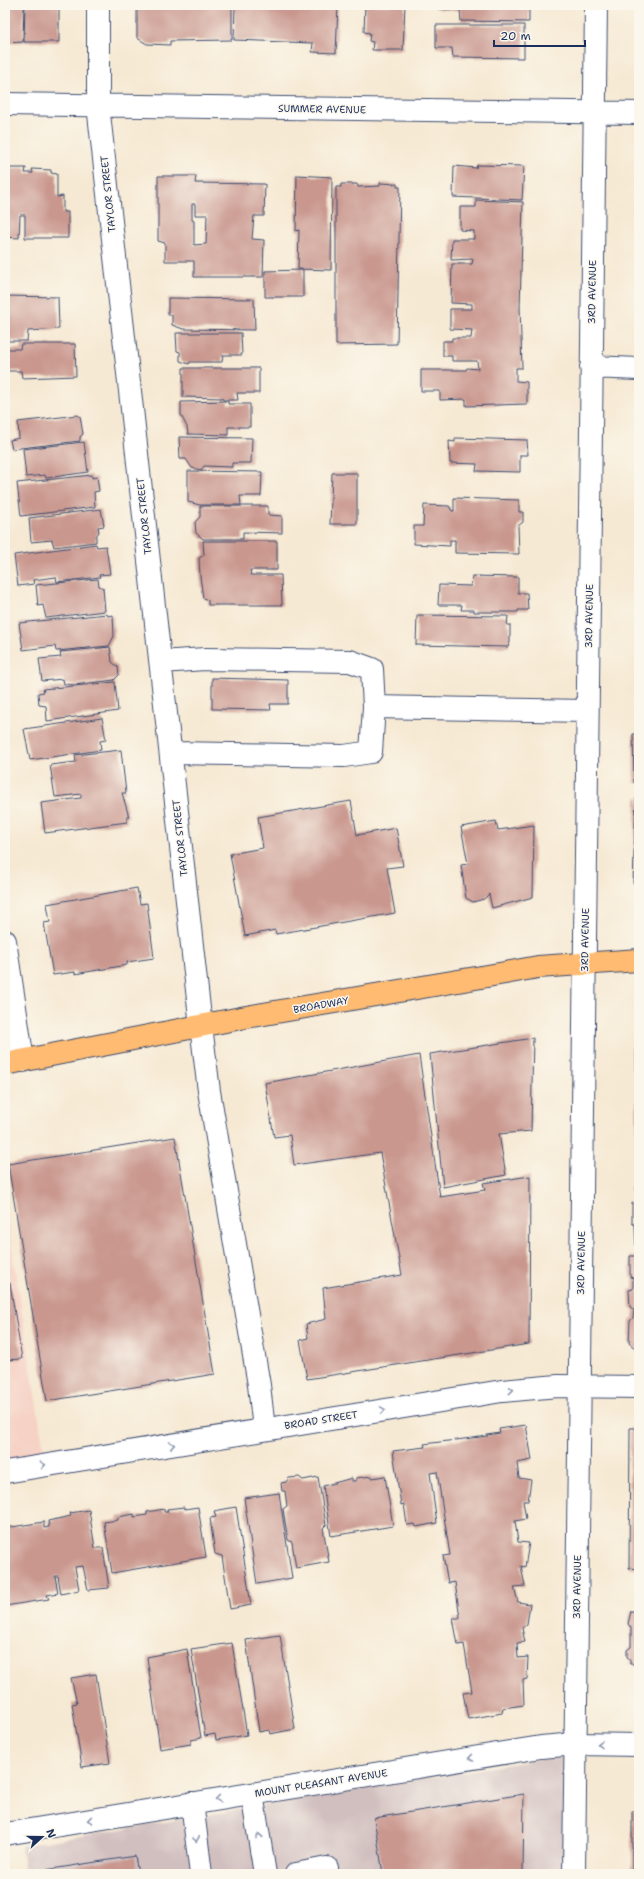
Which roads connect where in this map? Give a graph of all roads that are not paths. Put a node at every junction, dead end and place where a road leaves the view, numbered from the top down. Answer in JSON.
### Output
{"nodes":[{"id":1,"x":98,"y":5,"type":"edge"},
{"id":2,"x":596,"y":5,"type":"edge"},
{"id":3,"x":5,"y":104,"type":"edge"},
{"id":4,"x":98,"y":106,"type":"junction"},
{"id":5,"x":594,"y":113,"type":"junction"},
{"id":6,"x":639,"y":113,"type":"edge"},
{"id":7,"x":592,"y":367,"type":"junction"},
{"id":8,"x":639,"y":369,"type":"edge"},
{"id":9,"x":161,"y":662,"type":"junction"},
{"id":10,"x":374,"y":707,"type":"junction"},
{"id":11,"x":587,"y":711,"type":"junction"},
{"id":12,"x":171,"y":753,"type":"junction"},
{"id":13,"x":5,"y":941,"type":"edge"},
{"id":14,"x":639,"y":960,"type":"edge"},
{"id":15,"x":585,"y":963,"type":"junction"},
{"id":16,"x":201,"y":1026,"type":"junction"},
{"id":17,"x":14,"y":1062,"type":"edge"},
{"id":18,"x":580,"y":1386,"type":"junction"},
{"id":19,"x":639,"y":1387,"type":"edge"},
{"id":20,"x":264,"y":1430,"type":"junction"},
{"id":21,"x":5,"y":1472,"type":"edge"},
{"id":22,"x":576,"y":1744,"type":"junction"},
{"id":23,"x":639,"y":1745,"type":"edge"},
{"id":24,"x":252,"y":1794,"type":"junction"},
{"id":25,"x":192,"y":1803,"type":"junction"},
{"id":26,"x":5,"y":1834,"type":"edge"},
{"id":27,"x":327,"y":1868,"type":"dead end"},
{"id":28,"x":201,"y":1874,"type":"edge"},
{"id":29,"x":265,"y":1874,"type":"edge"},
{"id":30,"x":296,"y":1874,"type":"edge"},
{"id":31,"x":574,"y":1874,"type":"edge"}],
"edges":[{"from":1,"to":4,"type":"street","name":"TAYLOR STREET"},
{"from":2,"to":5,"type":"street","name":"3RD AVENUE"},
{"from":3,"to":4,"type":"street","name":"SUMMER AVENUE"},
{"from":4,"to":5,"type":"street","name":"SUMMER AVENUE"},
{"from":4,"to":9,"type":"street","name":"TAYLOR STREET"},
{"from":5,"to":6,"type":"street","name":"SUMMER AVENUE"},
{"from":5,"to":7,"type":"street","name":"3RD AVENUE"},
{"from":7,"to":8,"type":"street"},
{"from":7,"to":11,"type":"street","name":"3RD AVENUE"},
{"from":9,"to":10,"type":"street"},
{"from":9,"to":12,"type":"street","name":"TAYLOR STREET"},
{"from":10,"to":11,"type":"street"},
{"from":10,"to":12,"type":"street"},
{"from":11,"to":15,"type":"street","name":"3RD AVENUE"},
{"from":12,"to":16,"type":"street","name":"TAYLOR STREET"},
{"from":13,"to":17,"type":"street"},
{"from":14,"to":15,"type":"main road","name":"BROADWAY"},
{"from":15,"to":16,"type":"main road","name":"BROADWAY"},
{"from":15,"to":18,"type":"street","name":"3RD AVENUE"},
{"from":16,"to":17,"type":"main road","name":"BROADWAY"},
{"from":16,"to":20,"type":"street","name":"TAYLOR STREET"},
{"from":18,"to":19,"type":"street","name":"BROAD STREET"},
{"from":20,"to":18,"type":"street","name":"BROAD STREET","one_way":true},
{"from":18,"to":22,"type":"street","name":"3RD AVENUE"},
{"from":21,"to":20,"type":"street","name":"BROAD STREET","one_way":true},
{"from":23,"to":22,"type":"street","name":"MOUNT PLEASANT AVENUE","one_way":true},
{"from":22,"to":24,"type":"street","name":"MOUNT PLEASANT AVENUE","one_way":true},
{"from":22,"to":31,"type":"street","name":"3RD AVENUE"},
{"from":24,"to":25,"type":"street","name":"MOUNT PLEASANT AVENUE","one_way":true},
{"from":29,"to":24,"type":"street","one_way":true},
{"from":25,"to":26,"type":"street","name":"MOUNT PLEASANT AVENUE","one_way":true},
{"from":25,"to":28,"type":"street","one_way":true},
{"from":27,"to":30,"type":"street"}]}
